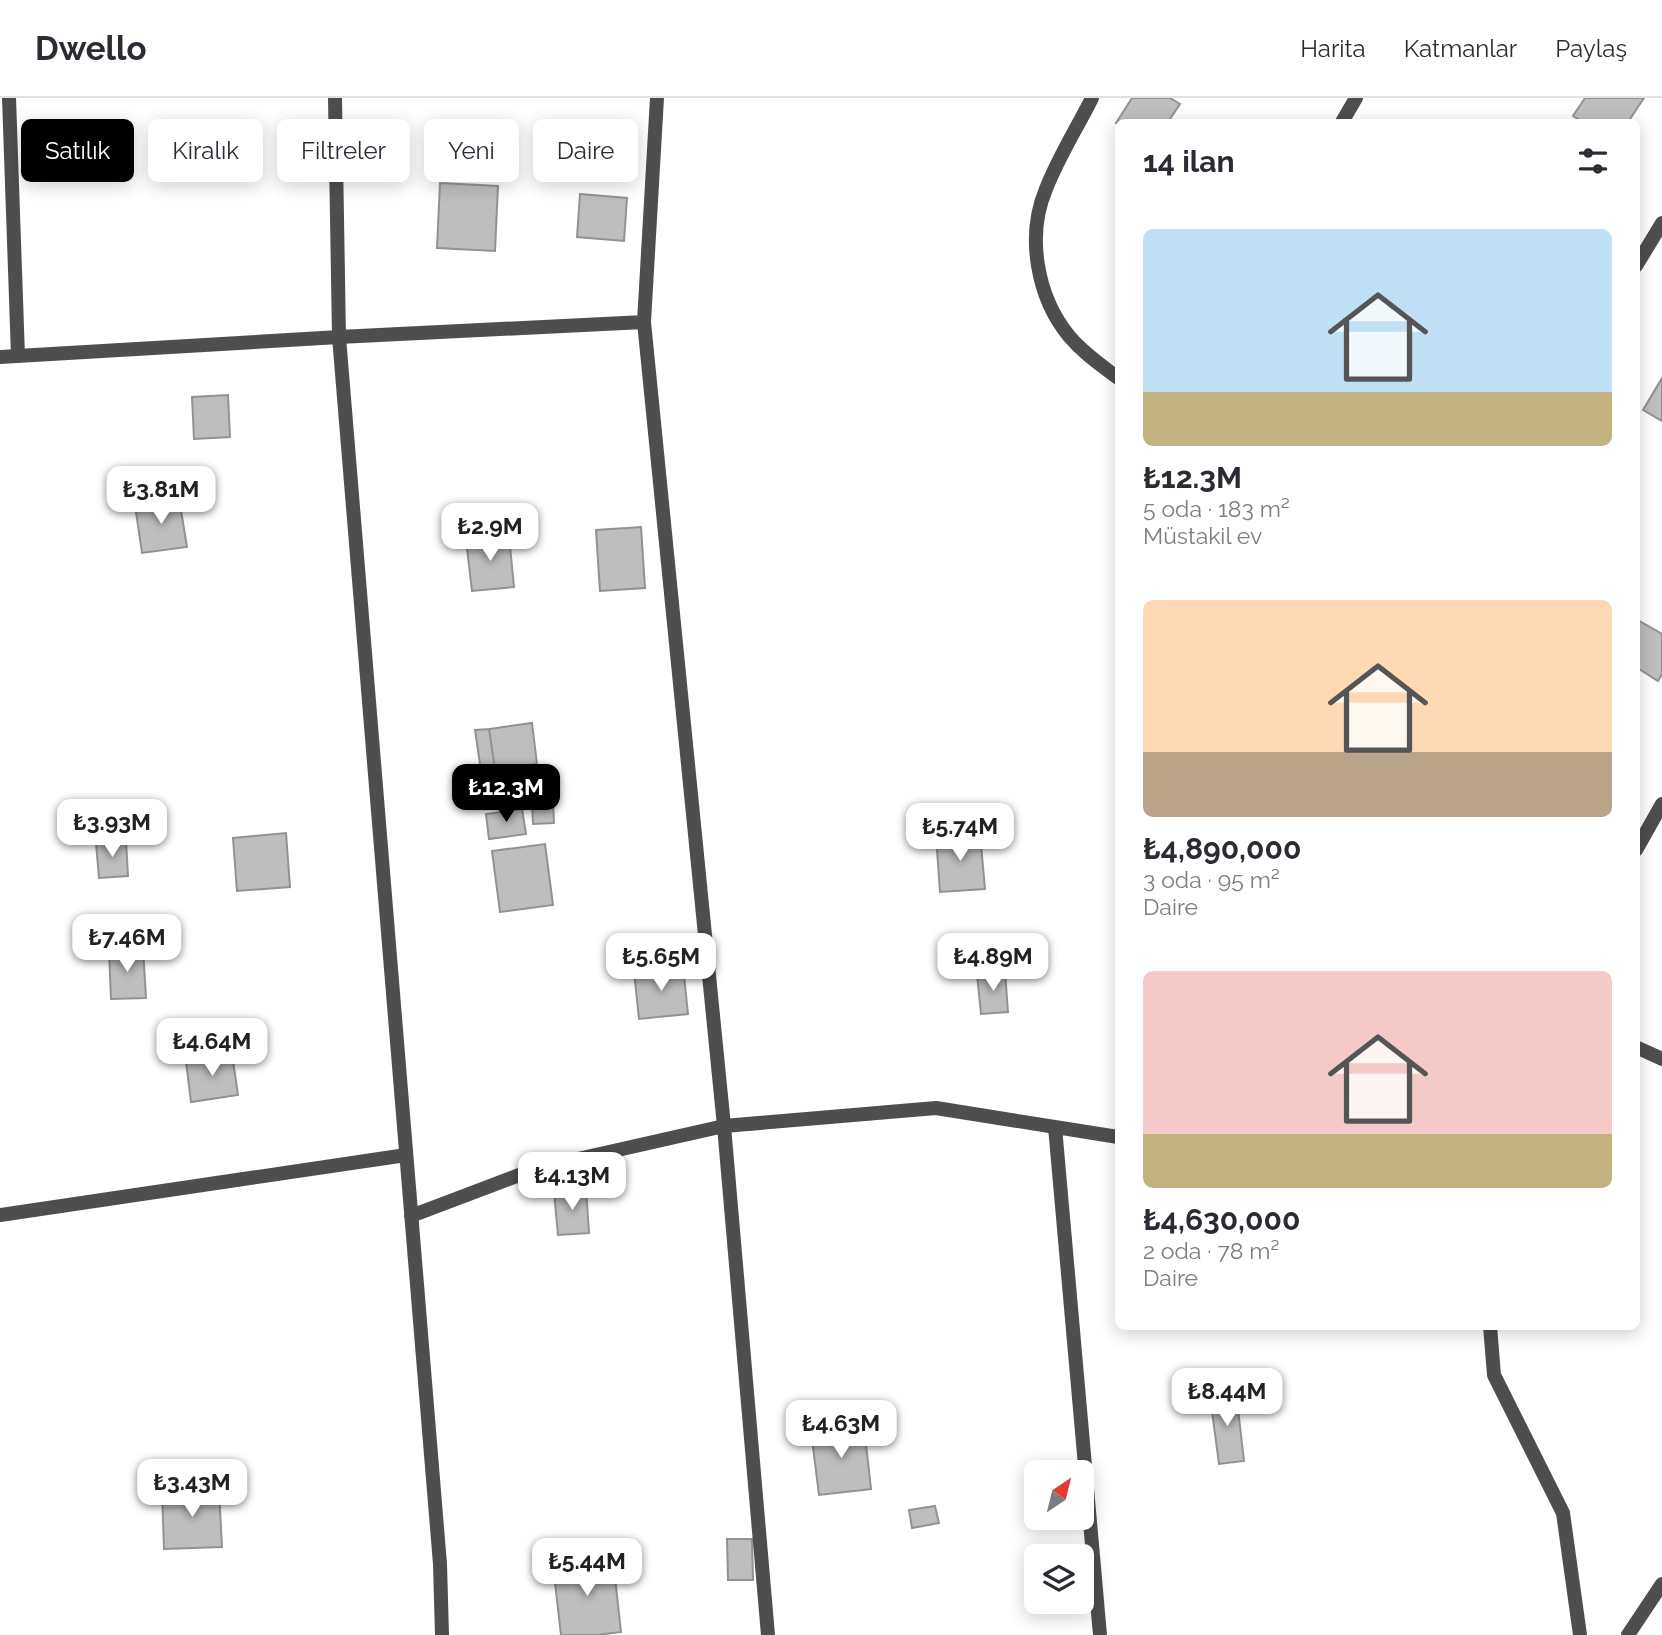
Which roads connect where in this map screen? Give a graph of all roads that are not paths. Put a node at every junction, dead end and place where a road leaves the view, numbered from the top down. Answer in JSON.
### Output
{"nodes":[{"id":1,"x":9,"y":98,"type":"edge"},
{"id":2,"x":335,"y":98,"type":"edge"},
{"id":3,"x":657,"y":98,"type":"edge"},
{"id":4,"x":1092,"y":98,"type":"edge"},
{"id":5,"x":1356,"y":98,"type":"edge"},
{"id":6,"x":1344,"y":119,"type":"edge"},
{"id":7,"x":1662,"y":223,"type":"edge"},
{"id":8,"x":1640,"y":259,"type":"edge"},
{"id":9,"x":644,"y":321,"type":"junction"},
{"id":10,"x":339,"y":337,"type":"junction"},
{"id":11,"x":18,"y":356,"type":"junction"},
{"id":12,"x":0,"y":357,"type":"edge"},
{"id":13,"x":1115,"y":376,"type":"edge"},
{"id":14,"x":1662,"y":804,"type":"edge"},
{"id":15,"x":1640,"y":843,"type":"edge"},
{"id":16,"x":1640,"y":1049,"type":"edge"},
{"id":17,"x":1662,"y":1059,"type":"edge"},
{"id":18,"x":724,"y":1126,"type":"junction"},
{"id":19,"x":1055,"y":1127,"type":"junction"},
{"id":20,"x":1115,"y":1137,"type":"edge"},
{"id":21,"x":406,"y":1155,"type":"junction"},
{"id":22,"x":0,"y":1215,"type":"edge"},
{"id":23,"x":411,"y":1216,"type":"junction"},
{"id":24,"x":1490,"y":1330,"type":"edge"},
{"id":25,"x":1662,"y":1584,"type":"edge"},
{"id":26,"x":442,"y":1635,"type":"edge"},
{"id":27,"x":768,"y":1635,"type":"edge"},
{"id":28,"x":1100,"y":1635,"type":"edge"},
{"id":29,"x":1580,"y":1635,"type":"edge"},
{"id":30,"x":1628,"y":1635,"type":"edge"}],
"edges":[{"from":1,"to":11,"type":"street"},
{"from":2,"to":10,"type":"street"},
{"from":3,"to":9,"type":"street"},
{"from":4,"to":13,"type":"street"},
{"from":5,"to":6,"type":"street"},
{"from":7,"to":8,"type":"street"},
{"from":9,"to":10,"type":"street"},
{"from":9,"to":18,"type":"street"},
{"from":10,"to":11,"type":"street"},
{"from":10,"to":21,"type":"street"},
{"from":11,"to":12,"type":"street"},
{"from":14,"to":15,"type":"street"},
{"from":16,"to":17,"type":"street"},
{"from":18,"to":19,"type":"street"},
{"from":18,"to":23,"type":"street"},
{"from":18,"to":27,"type":"street"},
{"from":19,"to":20,"type":"street"},
{"from":19,"to":28,"type":"street"},
{"from":21,"to":22,"type":"street"},
{"from":21,"to":23,"type":"street"},
{"from":23,"to":26,"type":"street"},
{"from":24,"to":29,"type":"street"},
{"from":25,"to":30,"type":"street"}]}
